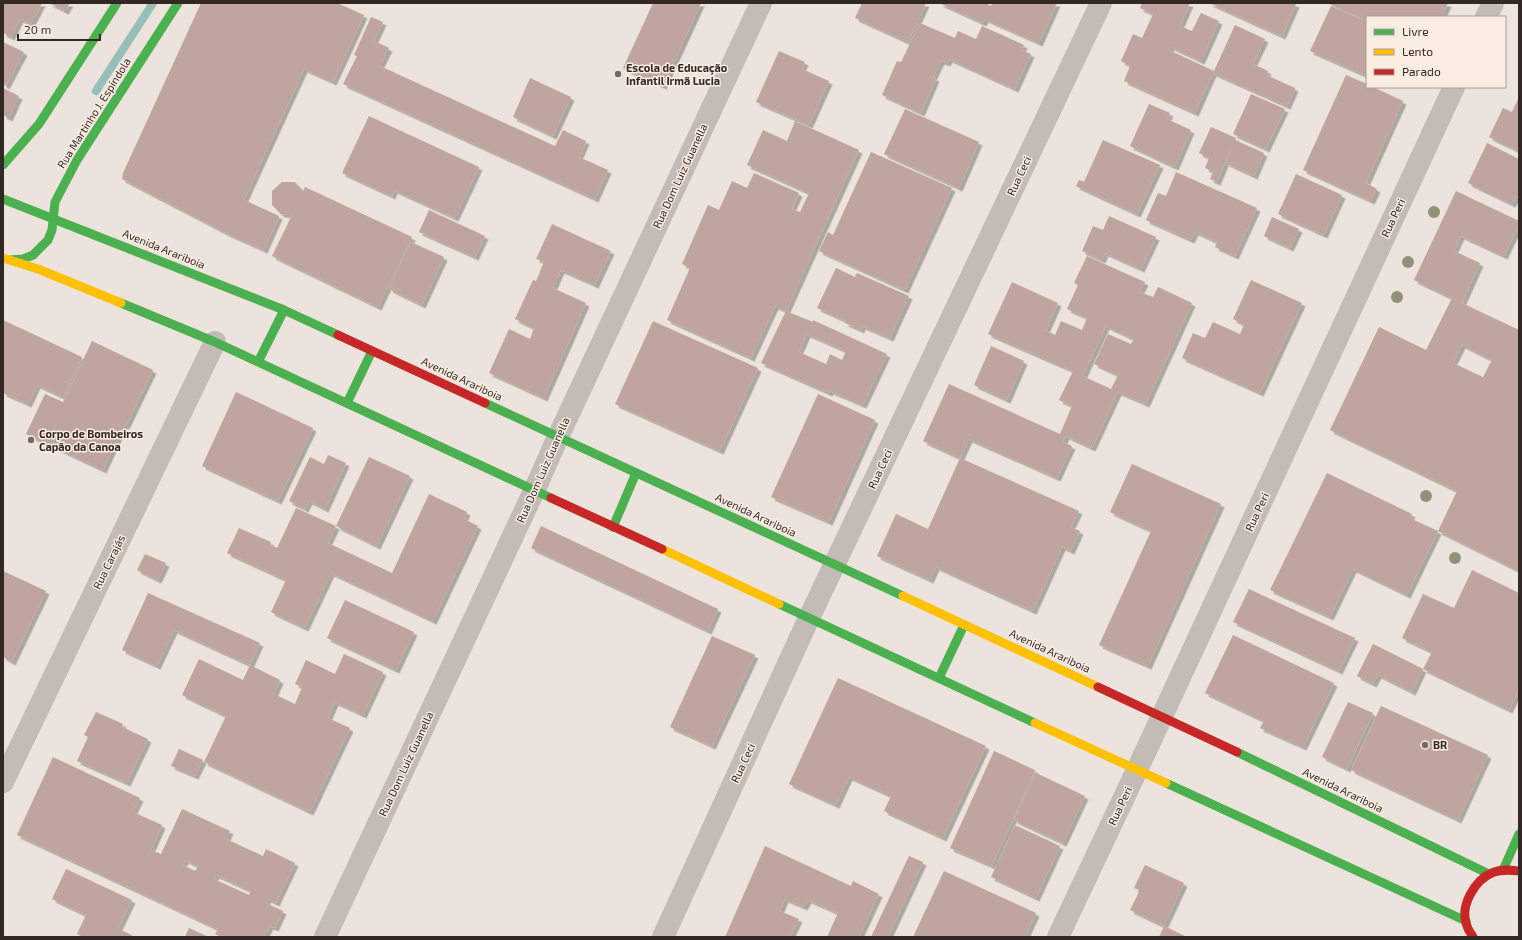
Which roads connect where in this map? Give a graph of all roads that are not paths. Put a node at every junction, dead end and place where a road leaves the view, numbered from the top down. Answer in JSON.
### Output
{"nodes":[{"id":1,"x":117,"y":3,"type":"edge"},
{"id":2,"x":178,"y":3,"type":"edge"},
{"id":3,"x":761,"y":3,"type":"edge"},
{"id":4,"x":1101,"y":3,"type":"edge"},
{"id":5,"x":1493,"y":3,"type":"edge"},
{"id":6,"x":1486,"y":16,"type":"edge"},
{"id":7,"x":1454,"y":88,"type":"edge"},
{"id":8,"x":3,"y":165,"type":"edge"},
{"id":9,"x":3,"y":199,"type":"edge"},
{"id":10,"x":53,"y":219,"type":"junction"},
{"id":11,"x":6,"y":260,"type":"edge"},
{"id":12,"x":284,"y":310,"type":"junction"},
{"id":13,"x":215,"y":342,"type":"junction"},
{"id":14,"x":372,"y":351,"type":"junction"},
{"id":15,"x":258,"y":362,"type":"junction"},
{"id":16,"x":347,"y":404,"type":"junction"},
{"id":17,"x":558,"y":437,"type":"junction"},
{"id":18,"x":636,"y":473,"type":"junction"},
{"id":19,"x":534,"y":491,"type":"junction"},
{"id":20,"x":613,"y":527,"type":"junction"},
{"id":21,"x":834,"y":565,"type":"junction"},
{"id":22,"x":809,"y":618,"type":"junction"},
{"id":23,"x":964,"y":625,"type":"junction"},
{"id":24,"x":939,"y":678,"type":"junction"},
{"id":25,"x":1162,"y":716,"type":"junction"},
{"id":26,"x":1137,"y":770,"type":"junction"},
{"id":27,"x":3,"y":782,"type":"edge"},
{"id":28,"x":1519,"y":834,"type":"edge"},
{"id":29,"x":1503,"y":870,"type":"junction"},
{"id":30,"x":1519,"y":871,"type":"edge"},
{"id":31,"x":1490,"y":874,"type":"junction"},
{"id":32,"x":1466,"y":921,"type":"junction"},
{"id":33,"x":1472,"y":936,"type":"edge"},
{"id":34,"x":324,"y":937,"type":"edge"},
{"id":35,"x":663,"y":937,"type":"edge"},
{"id":36,"x":1058,"y":937,"type":"edge"}],
"edges":[{"from":1,"to":8,"type":"main road"},
{"from":2,"to":10,"type":"main road","name":"Rua Martinho J. Espíndola"},
{"from":3,"to":17,"type":"street","name":"Rua Dom Luiz Guanella"},
{"from":4,"to":21,"type":"street","name":"Rua Ceci"},
{"from":5,"to":6,"type":"street"},
{"from":7,"to":25,"type":"street","name":"Rua Peri"},
{"from":9,"to":10,"type":"main road","name":"Avenida Arariboia"},
{"from":10,"to":11,"type":"main road","name":"Rua Martinho J. Espíndola"},
{"from":10,"to":12,"type":"main road","name":"Avenida Arariboia"},
{"from":11,"to":13,"type":"main road"},
{"from":12,"to":14,"type":"main road","name":"Avenida Arariboia"},
{"from":12,"to":15,"type":"main road"},
{"from":13,"to":15,"type":"main road"},
{"from":13,"to":27,"type":"street","name":"Rua Carajás"},
{"from":14,"to":16,"type":"main road"},
{"from":14,"to":17,"type":"main road","name":"Avenida Arariboia"},
{"from":15,"to":16,"type":"main road"},
{"from":16,"to":19,"type":"main road"},
{"from":17,"to":18,"type":"main road","name":"Avenida Arariboia"},
{"from":17,"to":19,"type":"street","name":"Rua Dom Luiz Guanella"},
{"from":18,"to":20,"type":"main road"},
{"from":18,"to":21,"type":"main road","name":"Avenida Arariboia"},
{"from":19,"to":20,"type":"main road"},
{"from":19,"to":34,"type":"street","name":"Rua Dom Luiz Guanella"},
{"from":20,"to":22,"type":"main road"},
{"from":21,"to":22,"type":"street","name":"Rua Ceci"},
{"from":21,"to":23,"type":"main road","name":"Avenida Arariboia"},
{"from":22,"to":24,"type":"main road"},
{"from":22,"to":35,"type":"street","name":"Rua Ceci"},
{"from":23,"to":24,"type":"main road"},
{"from":23,"to":25,"type":"main road","name":"Avenida Arariboia"},
{"from":24,"to":26,"type":"main road"},
{"from":25,"to":26,"type":"street","name":"Rua Peri"},
{"from":25,"to":31,"type":"main road","name":"Avenida Arariboia"},
{"from":26,"to":32,"type":"main road"},
{"from":26,"to":36,"type":"street","name":"Rua Peri"},
{"from":28,"to":29,"type":"main road"},
{"from":29,"to":30,"type":"main road"},
{"from":29,"to":31,"type":"main road"},
{"from":31,"to":32,"type":"main road"},
{"from":32,"to":33,"type":"main road"}]}
